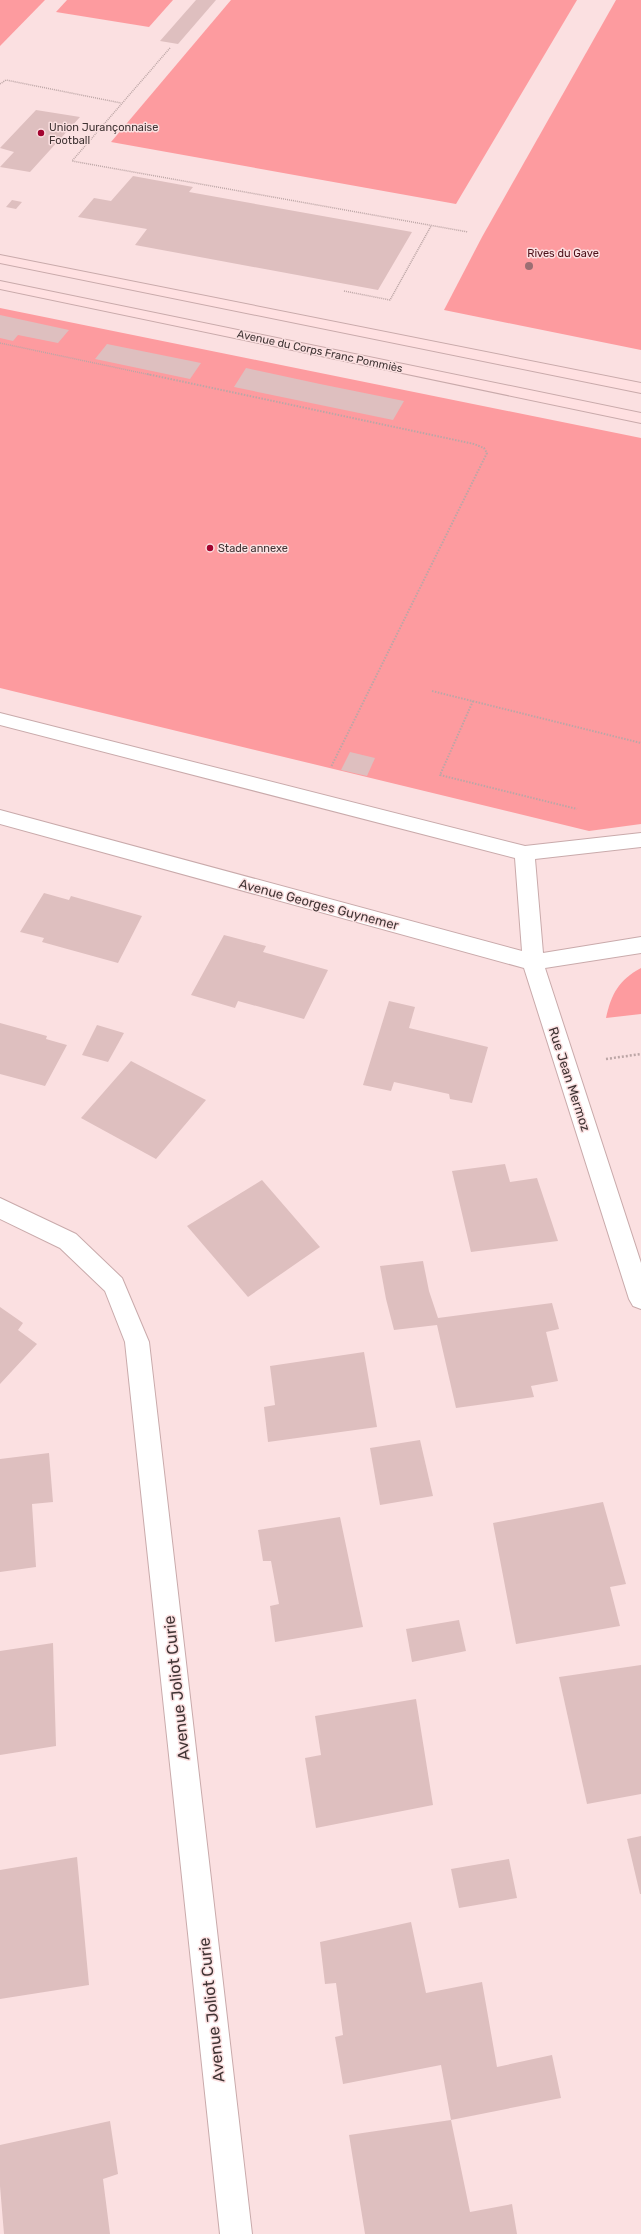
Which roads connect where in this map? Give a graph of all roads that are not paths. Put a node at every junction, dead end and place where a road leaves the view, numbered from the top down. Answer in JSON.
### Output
{"nodes":[{"id":1,"x":0,"y":259,"type":"edge"},
{"id":2,"x":0,"y":285,"type":"edge"},
{"id":3,"x":641,"y":388,"type":"edge"},
{"id":4,"x":641,"y":418,"type":"edge"},
{"id":5,"x":0,"y":719,"type":"edge"},
{"id":6,"x":0,"y":817,"type":"edge"},
{"id":7,"x":641,"y":840,"type":"edge"},
{"id":8,"x":525,"y":853,"type":"junction"},
{"id":9,"x":641,"y":945,"type":"edge"},
{"id":10,"x":533,"y":962,"type":"junction"},
{"id":11,"x":0,"y":1208,"type":"edge"},
{"id":12,"x":641,"y":1299,"type":"edge"},
{"id":13,"x":236,"y":2234,"type":"edge"}],
"edges":[{"from":1,"to":3,"type":"main road","name":"Avenue du Corps Franc Pommiès"},
{"from":2,"to":4,"type":"main road","name":"Avenue du Corps Franc Pommiès"},
{"from":5,"to":8,"type":"street"},
{"from":6,"to":10,"type":"street","name":"Avenue Georges Guynemer"},
{"from":7,"to":8,"type":"street"},
{"from":8,"to":10,"type":"street","name":"Rue Jean Mermoz"},
{"from":9,"to":10,"type":"street","name":"Avenue Georges Guynemer"},
{"from":10,"to":12,"type":"street","name":"Rue Jean Mermoz"},
{"from":11,"to":13,"type":"street","name":"Avenue Joliot Curie"}]}
